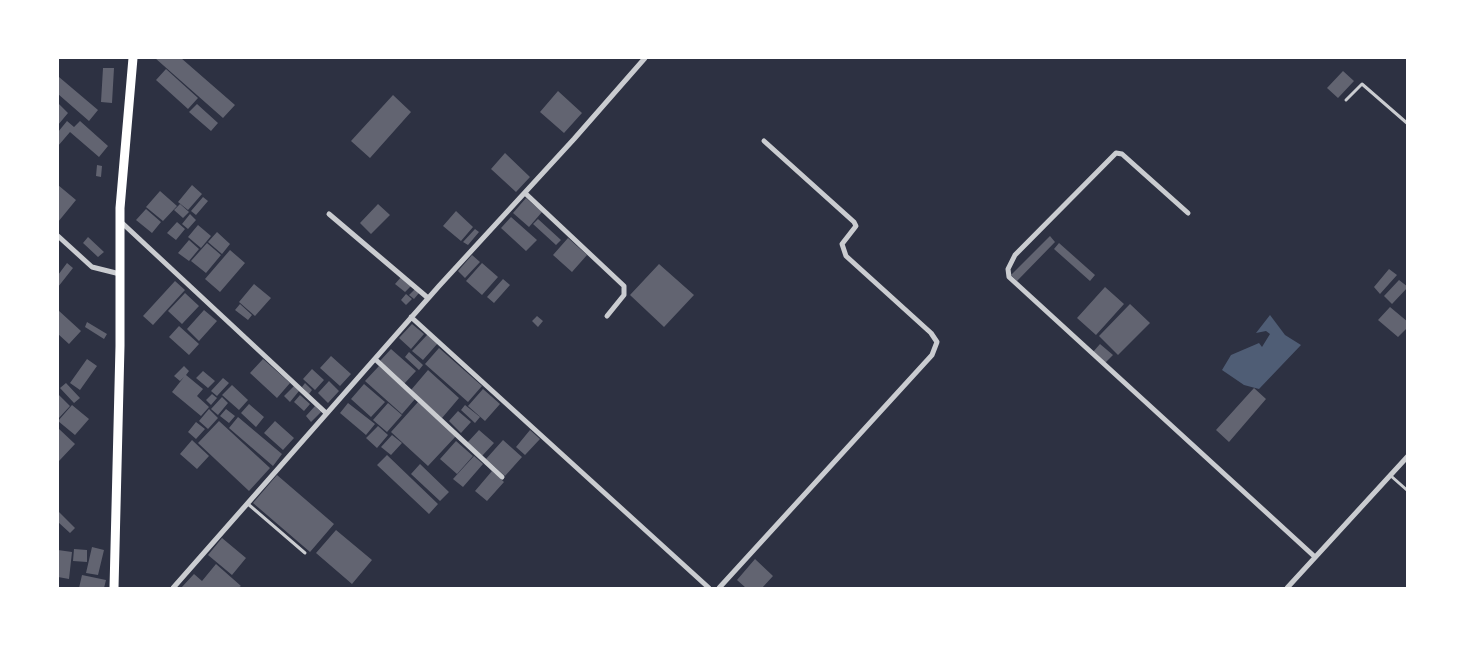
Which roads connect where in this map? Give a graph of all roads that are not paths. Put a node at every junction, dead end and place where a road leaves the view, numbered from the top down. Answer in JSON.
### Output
{"nodes":[{"id":1,"x":133,"y":58,"type":"edge"},
{"id":2,"x":644,"y":58,"type":"edge"},
{"id":3,"x":1346,"y":100,"type":"dead end"},
{"id":4,"x":1408,"y":124,"type":"edge"},
{"id":5,"x":764,"y":141,"type":"dead end"},
{"id":6,"x":525,"y":193,"type":"junction"},
{"id":7,"x":1188,"y":213,"type":"dead end"},
{"id":8,"x":330,"y":214,"type":"dead end"},
{"id":9,"x":120,"y":221,"type":"junction"},
{"id":10,"x":58,"y":236,"type":"edge"},
{"id":11,"x":120,"y":274,"type":"junction"},
{"id":12,"x":428,"y":298,"type":"junction"},
{"id":13,"x":607,"y":316,"type":"dead end"},
{"id":14,"x":411,"y":317,"type":"junction"},
{"id":15,"x":375,"y":359,"type":"junction"},
{"id":16,"x":326,"y":414,"type":"junction"},
{"id":17,"x":1408,"y":456,"type":"edge"},
{"id":18,"x":1390,"y":475,"type":"junction"},
{"id":19,"x":502,"y":477,"type":"dead end"},
{"id":20,"x":1408,"y":491,"type":"edge"},
{"id":21,"x":247,"y":503,"type":"junction"},
{"id":22,"x":305,"y":553,"type":"dead end"},
{"id":23,"x":1315,"y":557,"type":"junction"},
{"id":24,"x":114,"y":588,"type":"edge"},
{"id":25,"x":173,"y":588,"type":"edge"},
{"id":26,"x":709,"y":588,"type":"edge"},
{"id":27,"x":719,"y":588,"type":"edge"},
{"id":28,"x":1287,"y":588,"type":"edge"}],
"edges":[{"from":1,"to":9,"type":"main road"},
{"from":2,"to":6,"type":"street"},
{"from":3,"to":4,"type":"lane"},
{"from":5,"to":27,"type":"street"},
{"from":6,"to":12,"type":"street"},
{"from":6,"to":13,"type":"street"},
{"from":7,"to":23,"type":"street"},
{"from":8,"to":12,"type":"street"},
{"from":9,"to":11,"type":"main road"},
{"from":9,"to":16,"type":"street"},
{"from":10,"to":11,"type":"street"},
{"from":11,"to":24,"type":"main road"},
{"from":12,"to":14,"type":"street"},
{"from":14,"to":15,"type":"street"},
{"from":14,"to":26,"type":"street"},
{"from":15,"to":16,"type":"street"},
{"from":15,"to":19,"type":"street"},
{"from":16,"to":21,"type":"street"},
{"from":17,"to":18,"type":"street"},
{"from":18,"to":20,"type":"lane"},
{"from":18,"to":23,"type":"street"},
{"from":21,"to":22,"type":"lane"},
{"from":21,"to":25,"type":"street"},
{"from":23,"to":28,"type":"street"}]}
